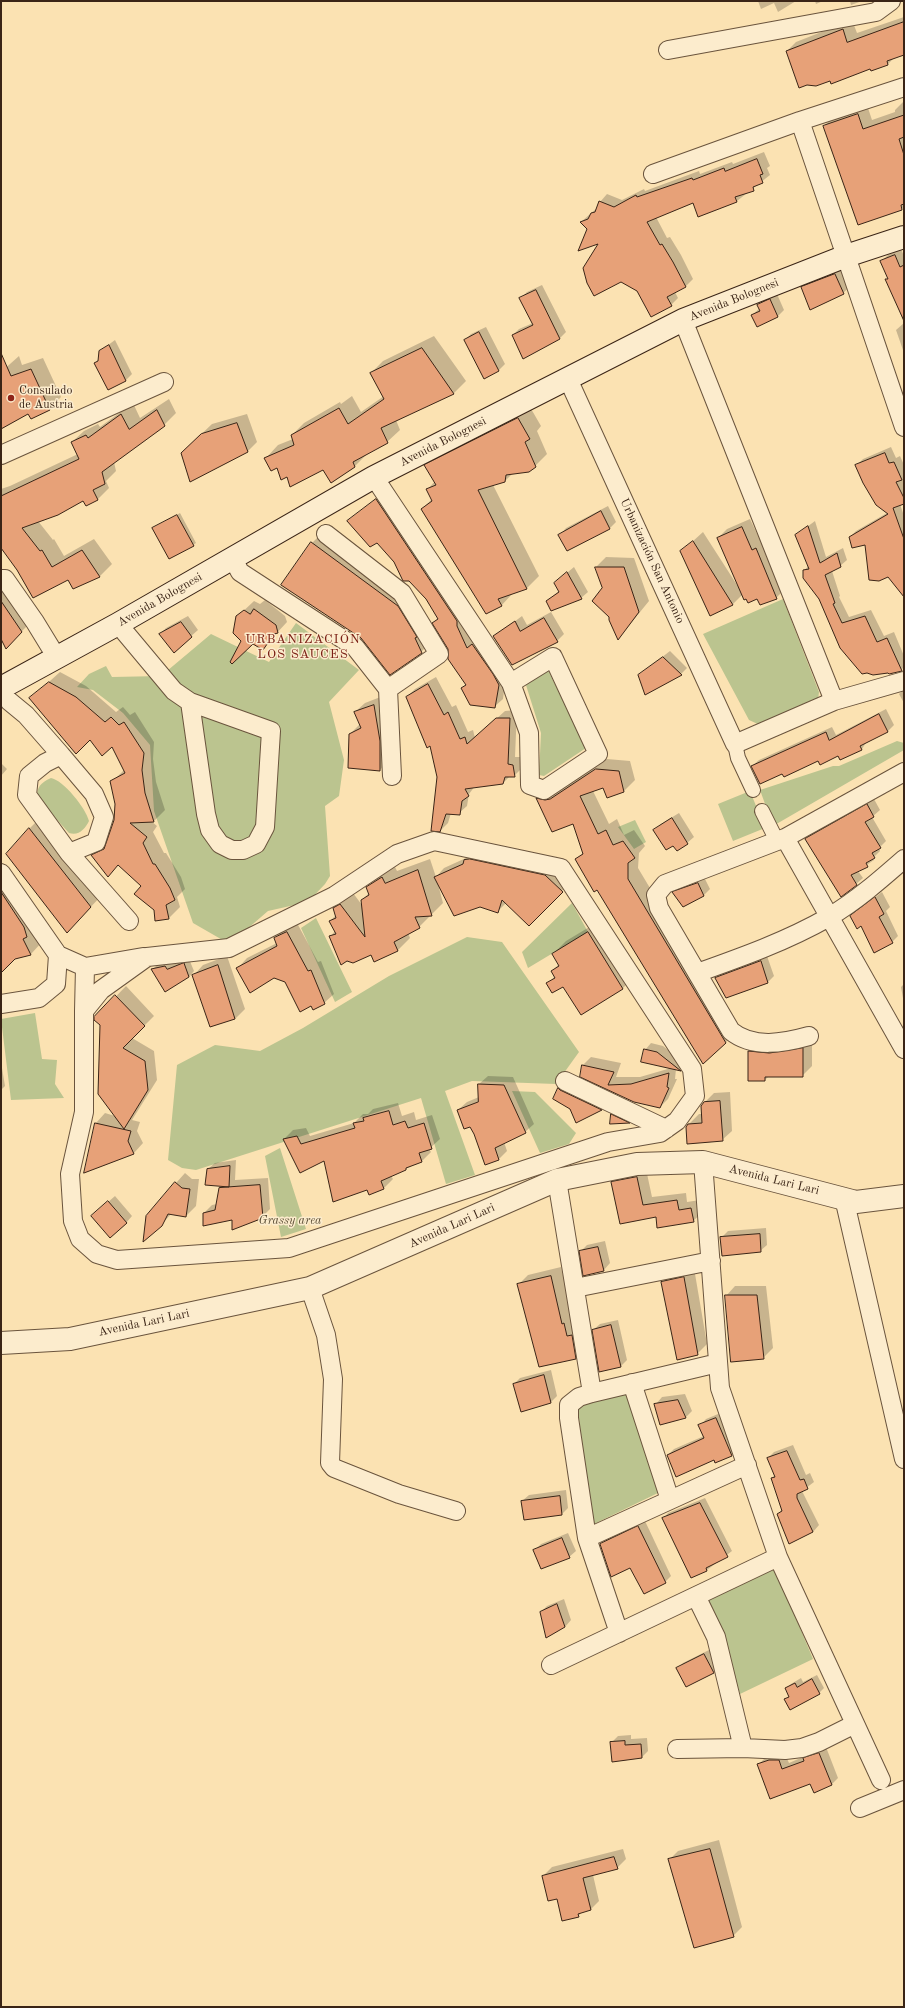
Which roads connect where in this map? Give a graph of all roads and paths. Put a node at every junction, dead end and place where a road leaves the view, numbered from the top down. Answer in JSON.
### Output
{"nodes":[{"id":1,"x":891,"y":1,"type":"edge"},
{"id":2,"x":668,"y":50,"type":"dead end"},
{"id":3,"x":904,"y":87,"type":"edge"},
{"id":4,"x":800,"y":121,"type":"junction"},
{"id":5,"x":653,"y":174,"type":"dead end"},
{"id":6,"x":904,"y":237,"type":"edge"},
{"id":7,"x":846,"y":256,"type":"junction"},
{"id":8,"x":683,"y":320,"type":"junction"},
{"id":9,"x":568,"y":379,"type":"junction"},
{"id":10,"x":164,"y":382,"type":"dead end"},
{"id":11,"x":903,"y":422,"type":"edge"},
{"id":12,"x":1,"y":455,"type":"edge"},
{"id":13,"x":374,"y":477,"type":"junction"},
{"id":14,"x":326,"y":534,"type":"dead end"},
{"id":15,"x":233,"y":559,"type":"junction"},
{"id":16,"x":1,"y":579,"type":"edge"},
{"id":17,"x":118,"y":624,"type":"junction"},
{"id":18,"x":57,"y":658,"type":"junction"},
{"id":19,"x":904,"y":681,"type":"edge"},
{"id":20,"x":511,"y":684,"type":"junction"},
{"id":21,"x":388,"y":689,"type":"junction"},
{"id":22,"x":4,"y":695,"type":"edge"},
{"id":23,"x":834,"y":701,"type":"junction"},
{"id":24,"x":190,"y":702,"type":"junction"},
{"id":25,"x":735,"y":744,"type":"junction"},
{"id":26,"x":60,"y":755,"type":"junction"},
{"id":27,"x":904,"y":772,"type":"edge"},
{"id":28,"x":392,"y":776,"type":"dead end"},
{"id":29,"x":753,"y":790,"type":"dead end"},
{"id":30,"x":762,"y":811,"type":"dead end"},
{"id":31,"x":781,"y":840,"type":"junction"},
{"id":32,"x":69,"y":853,"type":"junction"},
{"id":33,"x":904,"y":859,"type":"edge"},
{"id":34,"x":1,"y":874,"type":"edge"},
{"id":35,"x":830,"y":917,"type":"junction"},
{"id":36,"x":129,"y":921,"type":"dead end"},
{"id":37,"x":58,"y":955,"type":"junction"},
{"id":38,"x":147,"y":957,"type":"junction"},
{"id":39,"x":85,"y":967,"type":"junction"},
{"id":40,"x":697,"y":974,"type":"junction"},
{"id":41,"x":1,"y":1004,"type":"edge"},
{"id":42,"x":84,"y":1011,"type":"junction"},
{"id":43,"x":809,"y":1036,"type":"dead end"},
{"id":44,"x":904,"y":1049,"type":"edge"},
{"id":45,"x":565,"y":1081,"type":"dead end"},
{"id":46,"x":666,"y":1129,"type":"junction"},
{"id":47,"x":637,"y":1138,"type":"junction"},
{"id":48,"x":703,"y":1162,"type":"junction"},
{"id":49,"x":637,"y":1164,"type":"junction"},
{"id":50,"x":557,"y":1180,"type":"junction"},
{"id":51,"x":904,"y":1196,"type":"edge"},
{"id":52,"x":844,"y":1198,"type":"junction"},
{"id":53,"x":710,"y":1261,"type":"junction"},
{"id":54,"x":310,"y":1288,"type":"junction"},
{"id":55,"x":575,"y":1288,"type":"junction"},
{"id":56,"x":1,"y":1344,"type":"edge"},
{"id":57,"x":718,"y":1363,"type":"junction"},
{"id":58,"x":632,"y":1383,"type":"junction"},
{"id":59,"x":592,"y":1393,"type":"junction"},
{"id":60,"x":904,"y":1459,"type":"edge"},
{"id":61,"x":746,"y":1465,"type":"junction"},
{"id":62,"x":670,"y":1500,"type":"junction"},
{"id":63,"x":456,"y":1511,"type":"dead end"},
{"id":64,"x":587,"y":1538,"type":"junction"},
{"id":65,"x":778,"y":1557,"type":"junction"},
{"id":66,"x":696,"y":1596,"type":"junction"},
{"id":67,"x":619,"y":1633,"type":"junction"},
{"id":68,"x":551,"y":1665,"type":"dead end"},
{"id":69,"x":855,"y":1724,"type":"junction"},
{"id":70,"x":742,"y":1748,"type":"junction"},
{"id":71,"x":677,"y":1749,"type":"dead end"},
{"id":72,"x":881,"y":1780,"type":"dead end"},
{"id":73,"x":904,"y":1790,"type":"edge"},
{"id":74,"x":860,"y":1808,"type":"dead end"}],
"edges":[{"from":1,"to":2,"type":"street"},
{"from":3,"to":4,"type":"street"},
{"from":4,"to":5,"type":"street"},
{"from":4,"to":7,"type":"street"},
{"from":6,"to":7,"type":"main road","name":"Avenida Bolognesi"},
{"from":7,"to":8,"type":"main road","name":"Avenida Bolognesi"},
{"from":7,"to":11,"type":"street"},
{"from":8,"to":9,"type":"main road","name":"Avenida Bolognesi"},
{"from":8,"to":23,"type":"street"},
{"from":9,"to":13,"type":"main road","name":"Avenida Bolognesi"},
{"from":9,"to":25,"type":"street","name":"Urbanización San Antonio"},
{"from":10,"to":12,"type":"street"},
{"from":13,"to":15,"type":"main road","name":"Avenida Bolognesi"},
{"from":13,"to":20,"type":"street"},
{"from":14,"to":21,"type":"street"},
{"from":15,"to":17,"type":"main road","name":"Avenida Bolognesi"},
{"from":15,"to":21,"type":"street"},
{"from":16,"to":18,"type":"street"},
{"from":17,"to":18,"type":"main road","name":"Avenida Bolognesi"},
{"from":17,"to":24,"type":"street"},
{"from":18,"to":22,"type":"main road","name":"Avenida Bolognesi"},
{"from":19,"to":23,"type":"street"},
{"from":20,"to":20,"type":"street"},
{"from":21,"to":28,"type":"street"},
{"from":22,"to":26,"type":"street"},
{"from":23,"to":25,"type":"street"},
{"from":24,"to":24,"type":"street"},
{"from":25,"to":29,"type":"street"},
{"from":26,"to":32,"type":"street"},
{"from":26,"to":32,"type":"street"},
{"from":27,"to":31,"type":"street"},
{"from":30,"to":31,"type":"street"},
{"from":31,"to":35,"type":"street"},
{"from":31,"to":40,"type":"street"},
{"from":32,"to":36,"type":"street"},
{"from":33,"to":35,"type":"street"},
{"from":34,"to":37,"type":"street"},
{"from":35,"to":40,"type":"street"},
{"from":35,"to":44,"type":"street"},
{"from":37,"to":39,"type":"street"},
{"from":37,"to":41,"type":"street"},
{"from":38,"to":39,"type":"street"},
{"from":38,"to":42,"type":"street"},
{"from":38,"to":46,"type":"street"},
{"from":39,"to":42,"type":"street"},
{"from":40,"to":43,"type":"street"},
{"from":42,"to":47,"type":"street"},
{"from":45,"to":46,"type":"street"},
{"from":46,"to":47,"type":"street"},
{"from":47,"to":49,"type":"street"},
{"from":48,"to":49,"type":"main road","name":"Avenida Lari Lari"},
{"from":48,"to":52,"type":"main road","name":"Avenida Lari Lari"},
{"from":48,"to":53,"type":"street"},
{"from":49,"to":50,"type":"main road","name":"Avenida Lari Lari"},
{"from":50,"to":54,"type":"main road","name":"Avenida Lari Lari"},
{"from":50,"to":55,"type":"street"},
{"from":51,"to":52,"type":"main road","name":"Avenida Lari Lari"},
{"from":52,"to":60,"type":"street"},
{"from":53,"to":55,"type":"street"},
{"from":53,"to":57,"type":"street"},
{"from":54,"to":56,"type":"main road","name":"Avenida Lari Lari"},
{"from":54,"to":63,"type":"street"},
{"from":55,"to":59,"type":"street"},
{"from":57,"to":58,"type":"street"},
{"from":57,"to":61,"type":"street"},
{"from":58,"to":59,"type":"street"},
{"from":58,"to":62,"type":"street"},
{"from":59,"to":64,"type":"street"},
{"from":61,"to":62,"type":"street"},
{"from":61,"to":65,"type":"street"},
{"from":62,"to":64,"type":"street"},
{"from":64,"to":67,"type":"street"},
{"from":65,"to":66,"type":"street"},
{"from":65,"to":69,"type":"street"},
{"from":66,"to":67,"type":"street"},
{"from":66,"to":70,"type":"street"},
{"from":67,"to":68,"type":"street"},
{"from":69,"to":70,"type":"street"},
{"from":69,"to":72,"type":"street"},
{"from":70,"to":71,"type":"street"},
{"from":73,"to":74,"type":"street"}]}
